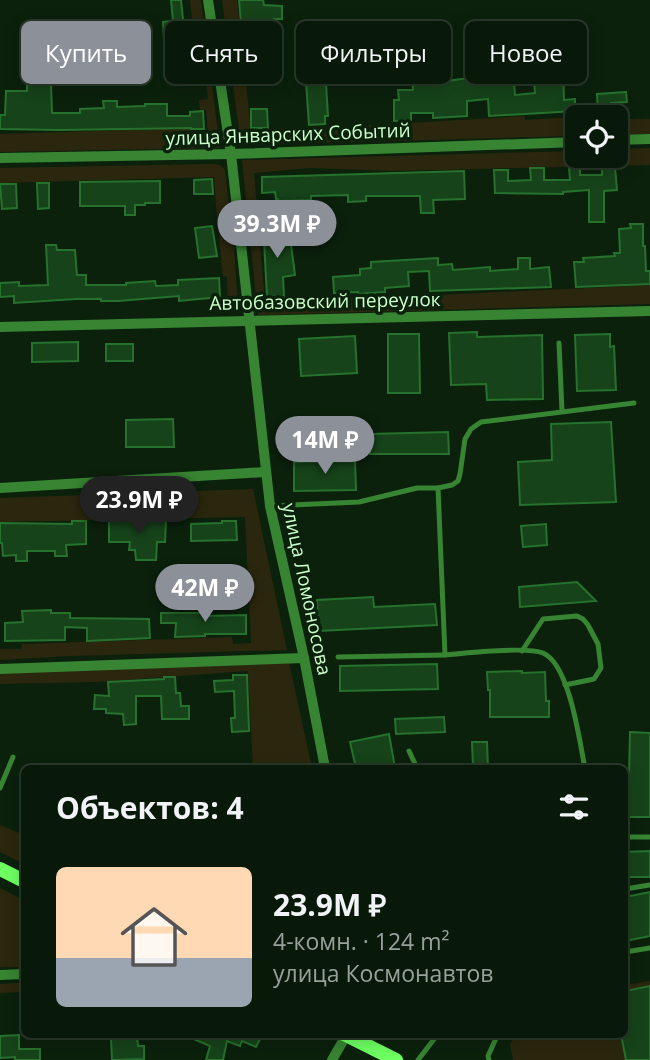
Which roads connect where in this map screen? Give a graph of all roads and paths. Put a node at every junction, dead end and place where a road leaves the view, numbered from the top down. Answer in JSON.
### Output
{"nodes":[{"id":1,"x":208,"y":0,"type":"edge"},
{"id":2,"x":650,"y":139,"type":"edge"},
{"id":3,"x":628,"y":140,"type":"edge"},
{"id":4,"x":565,"y":142,"type":"edge"},
{"id":5,"x":231,"y":154,"type":"junction"},
{"id":6,"x":0,"y":158,"type":"edge"},
{"id":7,"x":650,"y":311,"type":"edge"},
{"id":8,"x":250,"y":320,"type":"junction"},
{"id":9,"x":0,"y":327,"type":"edge"},
{"id":10,"x":559,"y":344,"type":"dead end"},
{"id":11,"x":634,"y":403,"type":"dead end"},
{"id":12,"x":562,"y":411,"type":"junction"},
{"id":13,"x":265,"y":472,"type":"junction"},
{"id":14,"x":0,"y":488,"type":"edge"},
{"id":15,"x":438,"y":488,"type":"junction"},
{"id":16,"x":270,"y":506,"type":"junction"},
{"id":17,"x":522,"y":651,"type":"junction"},
{"id":18,"x":445,"y":655,"type":"junction"},
{"id":19,"x":338,"y":657,"type":"dead end"},
{"id":20,"x":304,"y":658,"type":"junction"},
{"id":21,"x":0,"y":669,"type":"edge"},
{"id":22,"x":565,"y":685,"type":"junction"},
{"id":23,"x":409,"y":751,"type":"dead end"},
{"id":24,"x":13,"y":757,"type":"dead end"},
{"id":25,"x":324,"y":765,"type":"edge"},
{"id":26,"x":416,"y":765,"type":"edge"},
{"id":27,"x":583,"y":765,"type":"edge"},
{"id":28,"x":0,"y":788,"type":"edge"},
{"id":29,"x":628,"y":837,"type":"edge"},
{"id":30,"x":650,"y":837,"type":"edge"},
{"id":31,"x":0,"y":869,"type":"edge"},
{"id":32,"x":21,"y":880,"type":"edge"},
{"id":33,"x":650,"y":885,"type":"edge"},
{"id":34,"x":628,"y":889,"type":"edge"},
{"id":35,"x":650,"y":948,"type":"edge"},
{"id":36,"x":628,"y":952,"type":"edge"},
{"id":37,"x":21,"y":974,"type":"edge"},
{"id":38,"x":0,"y":975,"type":"edge"},
{"id":39,"x":345,"y":1038,"type":"edge"},
{"id":40,"x":353,"y":1038,"type":"edge"},
{"id":41,"x":435,"y":1038,"type":"edge"},
{"id":42,"x":496,"y":1038,"type":"edge"},
{"id":43,"x":332,"y":1060,"type":"edge"},
{"id":44,"x":396,"y":1060,"type":"edge"},
{"id":45,"x":418,"y":1060,"type":"edge"},
{"id":46,"x":489,"y":1060,"type":"edge"}],
"edges":[{"from":1,"to":5,"type":"street","name":"улица Ломоносова"},
{"from":2,"to":3,"type":"street"},
{"from":4,"to":5,"type":"street","name":"улица Январских Событий"},
{"from":5,"to":6,"type":"street","name":"улица Январских Событий"},
{"from":5,"to":8,"type":"street","name":"улица Ломоносова"},
{"from":7,"to":8,"type":"street","name":"Автобазовский переулок"},
{"from":8,"to":9,"type":"street","name":"Автобазовский переулок"},
{"from":8,"to":13,"type":"street","name":"улица Ломоносова"},
{"from":10,"to":12,"type":"lane"},
{"from":11,"to":12,"type":"lane"},
{"from":12,"to":15,"type":"lane"},
{"from":13,"to":14,"type":"street"},
{"from":13,"to":16,"type":"street","name":"улица Ломоносова"},
{"from":15,"to":16,"type":"lane"},
{"from":15,"to":18,"type":"lane"},
{"from":16,"to":20,"type":"street","name":"улица Ломоносова"},
{"from":17,"to":18,"type":"lane"},
{"from":17,"to":22,"type":"lane"},
{"from":17,"to":22,"type":"lane"},
{"from":18,"to":19,"type":"lane"},
{"from":20,"to":21,"type":"street"},
{"from":20,"to":25,"type":"street","name":"улица Ломоносова"},
{"from":22,"to":27,"type":"lane"},
{"from":23,"to":26,"type":"lane"},
{"from":24,"to":28,"type":"lane"},
{"from":29,"to":30,"type":"lane"},
{"from":31,"to":32,"type":"street"},
{"from":33,"to":34,"type":"lane"},
{"from":35,"to":36,"type":"lane"},
{"from":37,"to":38,"type":"street"},
{"from":39,"to":43,"type":"street"},
{"from":40,"to":44,"type":"street"},
{"from":41,"to":45,"type":"lane"},
{"from":42,"to":46,"type":"lane"}]}
